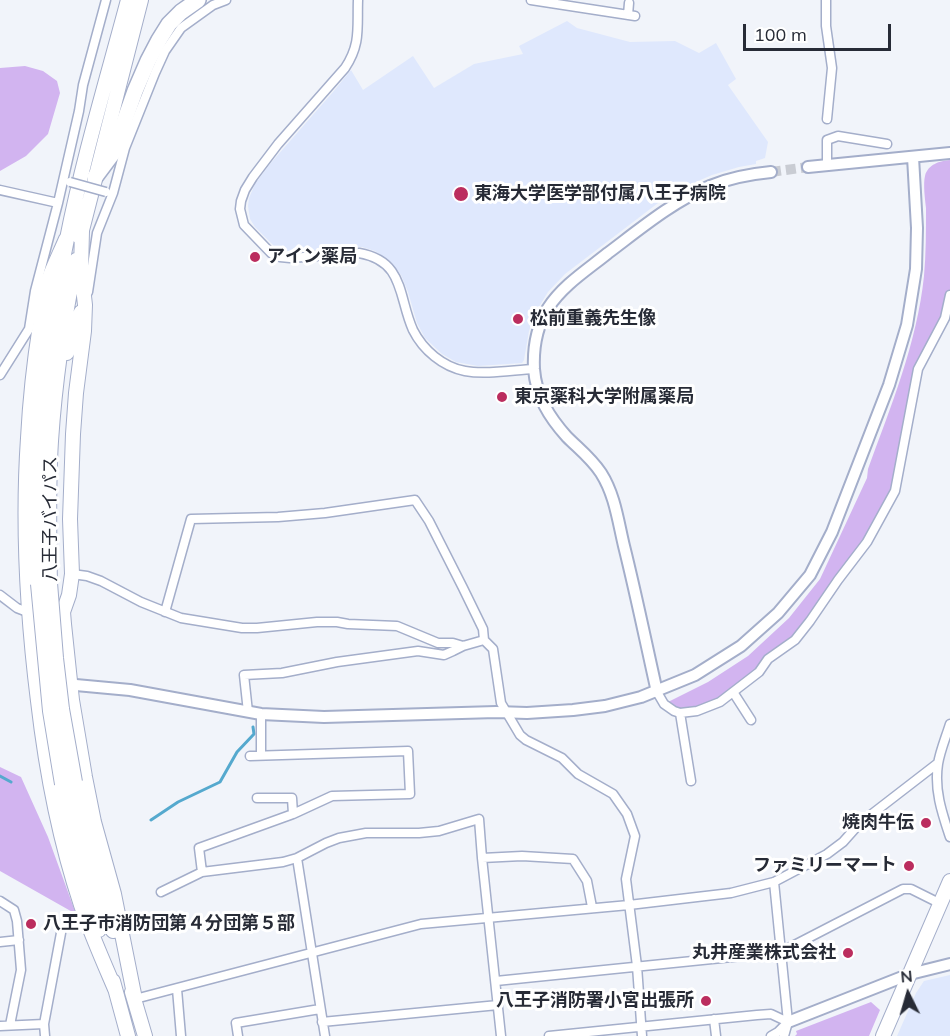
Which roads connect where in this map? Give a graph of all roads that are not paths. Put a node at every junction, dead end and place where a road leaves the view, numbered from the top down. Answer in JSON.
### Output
{"nodes":[{"id":1,"x":106,"y":0,"type":"edge"},
{"id":2,"x":128,"y":0,"type":"edge"},
{"id":3,"x":141,"y":0,"type":"edge"},
{"id":4,"x":226,"y":0,"type":"edge"},
{"id":5,"x":358,"y":0,"type":"edge"},
{"id":6,"x":531,"y":0,"type":"edge"},
{"id":7,"x":826,"y":0,"type":"edge"},
{"id":8,"x":208,"y":1,"type":"edge"},
{"id":9,"x":629,"y":3,"type":"dead end"},
{"id":10,"x":827,"y":119,"type":"dead end"},
{"id":11,"x":887,"y":144,"type":"dead end"},
{"id":12,"x":950,"y":153,"type":"edge"},
{"id":13,"x":913,"y":157,"type":"junction"},
{"id":14,"x":827,"y":166,"type":"junction"},
{"id":15,"x":808,"y":167,"type":"tunnel mouth"},
{"id":16,"x":771,"y":172,"type":"tunnel mouth"},
{"id":17,"x":95,"y":177,"type":"junction"},
{"id":18,"x":67,"y":181,"type":"junction"},
{"id":19,"x":0,"y":190,"type":"edge"},
{"id":20,"x":110,"y":192,"type":"junction"},
{"id":21,"x":58,"y":202,"type":"junction"},
{"id":22,"x":82,"y":231,"type":"junction"},
{"id":23,"x":66,"y":239,"type":"junction"},
{"id":24,"x":40,"y":292,"type":"junction"},
{"id":25,"x":950,"y":295,"type":"edge"},
{"id":26,"x":85,"y":304,"type":"junction"},
{"id":27,"x":534,"y":369,"type":"junction"},
{"id":28,"x":0,"y":375,"type":"edge"},
{"id":29,"x":54,"y":402,"type":"junction"},
{"id":30,"x":72,"y":574,"type":"junction"},
{"id":31,"x":44,"y":583,"type":"junction"},
{"id":32,"x":0,"y":596,"type":"edge"},
{"id":33,"x":63,"y":612,"type":"junction"},
{"id":34,"x":165,"y":612,"type":"junction"},
{"id":35,"x":28,"y":614,"type":"junction"},
{"id":36,"x":484,"y":639,"type":"junction"},
{"id":37,"x":463,"y":646,"type":"junction"},
{"id":38,"x":35,"y":684,"type":"junction"},
{"id":39,"x":70,"y":684,"type":"junction"},
{"id":40,"x":657,"y":692,"type":"junction"},
{"id":41,"x":733,"y":692,"type":"junction"},
{"id":42,"x":248,"y":712,"type":"junction"},
{"id":43,"x":506,"y":712,"type":"junction"},
{"id":44,"x":680,"y":713,"type":"junction"},
{"id":45,"x":261,"y":714,"type":"junction"},
{"id":46,"x":752,"y":720,"type":"dead end"},
{"id":47,"x":950,"y":724,"type":"edge"},
{"id":48,"x":261,"y":755,"type":"junction"},
{"id":49,"x":250,"y":756,"type":"dead end"},
{"id":50,"x":938,"y":763,"type":"junction"},
{"id":51,"x":691,"y":781,"type":"dead end"},
{"id":52,"x":68,"y":783,"type":"junction"},
{"id":53,"x":257,"y":798,"type":"dead end"},
{"id":54,"x":293,"y":814,"type":"junction"},
{"id":55,"x":950,"y":837,"type":"edge"},
{"id":56,"x":297,"y":858,"type":"junction"},
{"id":57,"x":482,"y":858,"type":"junction"},
{"id":58,"x":202,"y":872,"type":"junction"},
{"id":59,"x":950,"y":881,"type":"edge"},
{"id":60,"x":774,"y":882,"type":"junction"},
{"id":61,"x":161,"y":892,"type":"dead end"},
{"id":62,"x":0,"y":901,"type":"edge"},
{"id":63,"x":940,"y":904,"type":"junction"},
{"id":64,"x":628,"y":905,"type":"junction"},
{"id":65,"x":592,"y":907,"type":"junction"},
{"id":66,"x":488,"y":918,"type":"junction"},
{"id":67,"x":61,"y":933,"type":"dead end"},
{"id":68,"x":19,"y":940,"type":"junction"},
{"id":69,"x":0,"y":942,"type":"edge"},
{"id":70,"x":312,"y":952,"type":"junction"},
{"id":71,"x":781,"y":952,"type":"junction"},
{"id":72,"x":950,"y":964,"type":"edge"},
{"id":73,"x":637,"y":966,"type":"junction"},
{"id":74,"x":910,"y":974,"type":"junction"},
{"id":75,"x":496,"y":981,"type":"junction"},
{"id":76,"x":177,"y":988,"type":"junction"},
{"id":77,"x":115,"y":989,"type":"junction"},
{"id":78,"x":135,"y":999,"type":"junction"},
{"id":79,"x":498,"y":1005,"type":"junction"},
{"id":80,"x":320,"y":1009,"type":"junction"},
{"id":81,"x":714,"y":1019,"type":"junction"},
{"id":82,"x":322,"y":1022,"type":"junction"},
{"id":83,"x":788,"y":1022,"type":"junction"},
{"id":84,"x":44,"y":1024,"type":"junction"},
{"id":85,"x":10,"y":1025,"type":"junction"},
{"id":86,"x":0,"y":1026,"type":"edge"},
{"id":87,"x":642,"y":1026,"type":"junction"},
{"id":88,"x":45,"y":1036,"type":"edge"},
{"id":89,"x":128,"y":1036,"type":"edge"},
{"id":90,"x":145,"y":1036,"type":"edge"},
{"id":91,"x":181,"y":1036,"type":"edge"},
{"id":92,"x":238,"y":1036,"type":"edge"},
{"id":93,"x":325,"y":1036,"type":"edge"},
{"id":94,"x":501,"y":1036,"type":"edge"},
{"id":95,"x":549,"y":1036,"type":"edge"},
{"id":96,"x":642,"y":1036,"type":"edge"},
{"id":97,"x":716,"y":1036,"type":"edge"},
{"id":98,"x":771,"y":1036,"type":"edge"},
{"id":99,"x":784,"y":1036,"type":"edge"},
{"id":100,"x":883,"y":1036,"type":"edge"}],
"edges":[{"from":1,"to":18,"type":"street"},
{"from":2,"to":23,"type":"main road","name":"八王子バイパス"},
{"from":3,"to":17,"type":"main road","name":"八王子バイパス"},
{"from":4,"to":8,"type":"street"},
{"from":5,"to":27,"type":"street"},
{"from":6,"to":9,"type":"street"},
{"from":7,"to":10,"type":"street"},
{"from":8,"to":17,"type":"highway"},
{"from":8,"to":20,"type":"street"},
{"from":11,"to":14,"type":"street"},
{"from":12,"to":13,"type":"street"},
{"from":13,"to":14,"type":"street"},
{"from":13,"to":40,"type":"street"},
{"from":14,"to":15,"type":"street"},
{"from":16,"to":27,"type":"street"},
{"from":17,"to":22,"type":"main road","name":"八王子バイパス"},
{"from":18,"to":20,"type":"street","bridge":true},
{"from":18,"to":21,"type":"street"},
{"from":19,"to":21,"type":"street"},
{"from":20,"to":26,"type":"street"},
{"from":21,"to":24,"type":"street"},
{"from":22,"to":26,"type":"main road"},
{"from":22,"to":29,"type":"main road","name":"八王子バイパス"},
{"from":23,"to":24,"type":"main road"},
{"from":23,"to":31,"type":"main road","name":"八王子バイパス"},
{"from":24,"to":28,"type":"street"},
{"from":24,"to":35,"type":"main road"},
{"from":25,"to":41,"type":"street"},
{"from":26,"to":29,"type":"main road"},
{"from":26,"to":30,"type":"main road"},
{"from":27,"to":40,"type":"street"},
{"from":29,"to":31,"type":"main road","name":"八王子バイパス"},
{"from":30,"to":33,"type":"main road"},
{"from":30,"to":34,"type":"street"},
{"from":31,"to":52,"type":"main road","name":"八王子バイパス","bridge":true},
{"from":32,"to":35,"type":"street"},
{"from":33,"to":35,"type":"street"},
{"from":33,"to":39,"type":"main road"},
{"from":34,"to":36,"type":"street"},
{"from":34,"to":37,"type":"street"},
{"from":35,"to":38,"type":"main road"},
{"from":36,"to":37,"type":"street"},
{"from":36,"to":43,"type":"street"},
{"from":37,"to":42,"type":"street"},
{"from":38,"to":39,"type":"street"},
{"from":38,"to":77,"type":"main road"},
{"from":39,"to":42,"type":"street"},
{"from":39,"to":78,"type":"main road"},
{"from":40,"to":43,"type":"street"},
{"from":40,"to":44,"type":"street"},
{"from":41,"to":44,"type":"street"},
{"from":41,"to":46,"type":"street"},
{"from":42,"to":45,"type":"street"},
{"from":43,"to":45,"type":"street"},
{"from":43,"to":64,"type":"street"},
{"from":44,"to":51,"type":"street"},
{"from":45,"to":48,"type":"street"},
{"from":47,"to":50,"type":"street"},
{"from":48,"to":49,"type":"street"},
{"from":48,"to":54,"type":"street"},
{"from":50,"to":55,"type":"street"},
{"from":50,"to":60,"type":"street"},
{"from":52,"to":77,"type":"main road","name":"八王子バイパス"},
{"from":52,"to":78,"type":"main road","name":"八王子バイパス"},
{"from":53,"to":54,"type":"street"},
{"from":54,"to":58,"type":"street"},
{"from":56,"to":57,"type":"street"},
{"from":56,"to":58,"type":"street"},
{"from":56,"to":70,"type":"street"},
{"from":57,"to":65,"type":"street"},
{"from":57,"to":66,"type":"street"},
{"from":58,"to":61,"type":"street"},
{"from":59,"to":63,"type":"main road"},
{"from":60,"to":64,"type":"street"},
{"from":60,"to":71,"type":"street"},
{"from":62,"to":68,"type":"street"},
{"from":63,"to":71,"type":"street"},
{"from":63,"to":74,"type":"main road"},
{"from":64,"to":65,"type":"street"},
{"from":64,"to":73,"type":"street"},
{"from":65,"to":66,"type":"street"},
{"from":66,"to":70,"type":"street"},
{"from":66,"to":75,"type":"street"},
{"from":67,"to":84,"type":"street"},
{"from":68,"to":69,"type":"street"},
{"from":68,"to":85,"type":"street"},
{"from":70,"to":76,"type":"street"},
{"from":70,"to":80,"type":"street"},
{"from":71,"to":73,"type":"street"},
{"from":71,"to":83,"type":"street"},
{"from":72,"to":74,"type":"street"},
{"from":73,"to":75,"type":"street"},
{"from":73,"to":87,"type":"street"},
{"from":74,"to":83,"type":"street"},
{"from":74,"to":100,"type":"main road"},
{"from":75,"to":79,"type":"street"},
{"from":76,"to":78,"type":"street"},
{"from":76,"to":91,"type":"street"},
{"from":77,"to":89,"type":"main road","name":"八王子バイパス"},
{"from":78,"to":90,"type":"main road","name":"八王子バイパス"},
{"from":79,"to":82,"type":"street"},
{"from":79,"to":94,"type":"street"},
{"from":80,"to":82,"type":"street"},
{"from":80,"to":92,"type":"street"},
{"from":81,"to":83,"type":"street"},
{"from":81,"to":87,"type":"street"},
{"from":81,"to":97,"type":"street"},
{"from":82,"to":93,"type":"street"},
{"from":83,"to":98,"type":"street"},
{"from":83,"to":99,"type":"street"},
{"from":84,"to":85,"type":"street"},
{"from":84,"to":88,"type":"street"},
{"from":85,"to":86,"type":"street"},
{"from":87,"to":95,"type":"street"},
{"from":87,"to":96,"type":"street"}]}
